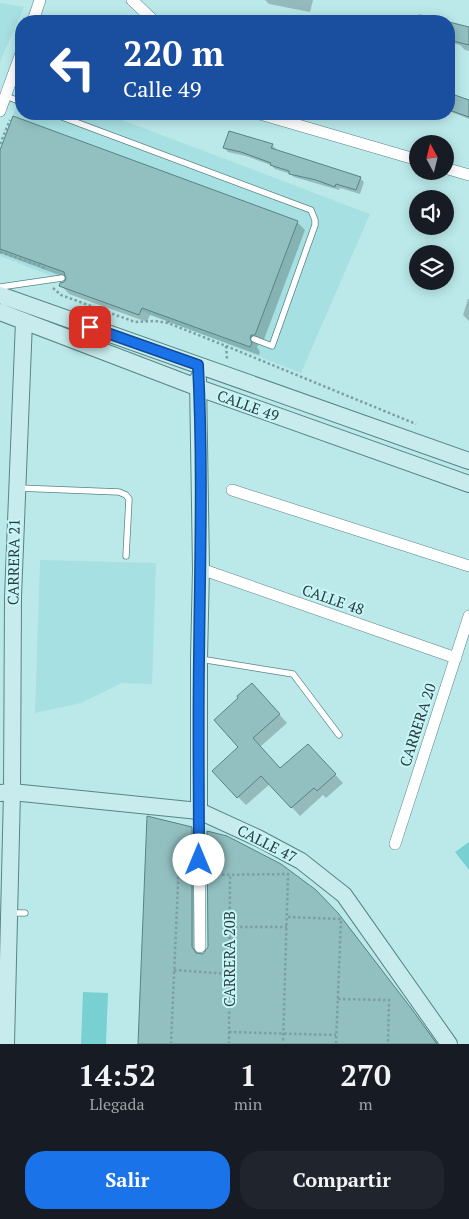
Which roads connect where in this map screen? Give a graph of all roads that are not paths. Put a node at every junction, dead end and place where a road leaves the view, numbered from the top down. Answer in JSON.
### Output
{"nodes":[{"id":1,"x":40,"y":0,"type":"edge"},
{"id":2,"x":132,"y":0,"type":"edge"},
{"id":3,"x":35,"y":15,"type":"edge"},
{"id":4,"x":148,"y":15,"type":"edge"},
{"id":5,"x":15,"y":71,"type":"edge"},
{"id":6,"x":6,"y":96,"type":"junction"},
{"id":7,"x":15,"y":100,"type":"edge"},
{"id":8,"x":0,"y":111,"type":"edge"},
{"id":9,"x":70,"y":120,"type":"edge"},
{"id":10,"x":281,"y":120,"type":"edge"},
{"id":11,"x":409,"y":157,"type":"edge"},
{"id":12,"x":454,"y":171,"type":"edge"},
{"id":13,"x":469,"y":175,"type":"edge"},
{"id":14,"x":62,"y":278,"type":"dead end"},
{"id":15,"x":0,"y":288,"type":"edge"},
{"id":16,"x":0,"y":295,"type":"edge"},
{"id":17,"x":0,"y":312,"type":"edge"},
{"id":18,"x":24,"y":321,"type":"junction"},
{"id":19,"x":254,"y":339,"type":"dead end"},
{"id":20,"x":198,"y":365,"type":"junction"},
{"id":21,"x":199,"y":388,"type":"junction"},
{"id":22,"x":469,"y":461,"type":"edge"},
{"id":23,"x":469,"y":484,"type":"edge"},
{"id":24,"x":16,"y":488,"type":"junction"},
{"id":25,"x":232,"y":490,"type":"dead end"},
{"id":26,"x":126,"y":556,"type":"dead end"},
{"id":27,"x":469,"y":566,"type":"edge"},
{"id":28,"x":201,"y":570,"type":"junction"},
{"id":29,"x":469,"y":616,"type":"edge"},
{"id":30,"x":456,"y":658,"type":"junction"},
{"id":31,"x":199,"y":659,"type":"junction"},
{"id":32,"x":339,"y":735,"type":"dead end"},
{"id":33,"x":6,"y":792,"type":"edge"},
{"id":34,"x":199,"y":811,"type":"junction"},
{"id":35,"x":199,"y":828,"type":"joint"},
{"id":36,"x":395,"y":844,"type":"dead end"},
{"id":37,"x":8,"y":913,"type":"junction"},
{"id":38,"x":25,"y":913,"type":"dead end"},
{"id":39,"x":200,"y":946,"type":"dead end"},
{"id":40,"x":6,"y":1044,"type":"edge"},
{"id":41,"x":449,"y":1044,"type":"edge"}],
"edges":[{"from":1,"to":3,"type":"street"},
{"from":2,"to":4,"type":"street"},
{"from":5,"to":6,"type":"street"},
{"from":6,"to":7,"type":"lane"},
{"from":6,"to":8,"type":"street"},
{"from":9,"to":19,"type":"lane"},
{"from":10,"to":11,"type":"street"},
{"from":12,"to":13,"type":"street"},
{"from":14,"to":15,"type":"lane"},
{"from":16,"to":20,"type":"street","name":"CALLE 49"},
{"from":17,"to":18,"type":"street","name":"CALLE 49"},
{"from":18,"to":21,"type":"street","name":"CALLE 49"},
{"from":18,"to":24,"type":"street","name":"CARRERA 21"},
{"from":20,"to":21,"type":"street","name":"CARRERA 20B"},
{"from":20,"to":22,"type":"street","name":"CALLE 49"},
{"from":21,"to":23,"type":"street","name":"CALLE 49"},
{"from":21,"to":28,"type":"street","name":"CARRERA 20B"},
{"from":24,"to":26,"type":"lane"},
{"from":24,"to":33,"type":"street","name":"CARRERA 21"},
{"from":25,"to":27,"type":"street"},
{"from":28,"to":30,"type":"street","name":"CALLE 48"},
{"from":28,"to":31,"type":"street","name":"CARRERA 20B"},
{"from":29,"to":30,"type":"street","name":"CARRERA 20"},
{"from":30,"to":36,"type":"street","name":"CARRERA 20"},
{"from":31,"to":32,"type":"lane"},
{"from":31,"to":34,"type":"street","name":"CARRERA 20B"},
{"from":33,"to":34,"type":"street","name":"CALLE 47"},
{"from":33,"to":37,"type":"street","name":"CARRERA 21"},
{"from":34,"to":35,"type":"lane","name":"CARRERA 20B"},
{"from":34,"to":41,"type":"street","name":"CALLE 47"},
{"from":35,"to":39,"type":"street","name":"CARRERA 20B"},
{"from":37,"to":38,"type":"lane"},
{"from":37,"to":40,"type":"street","name":"CARRERA 21"}]}
